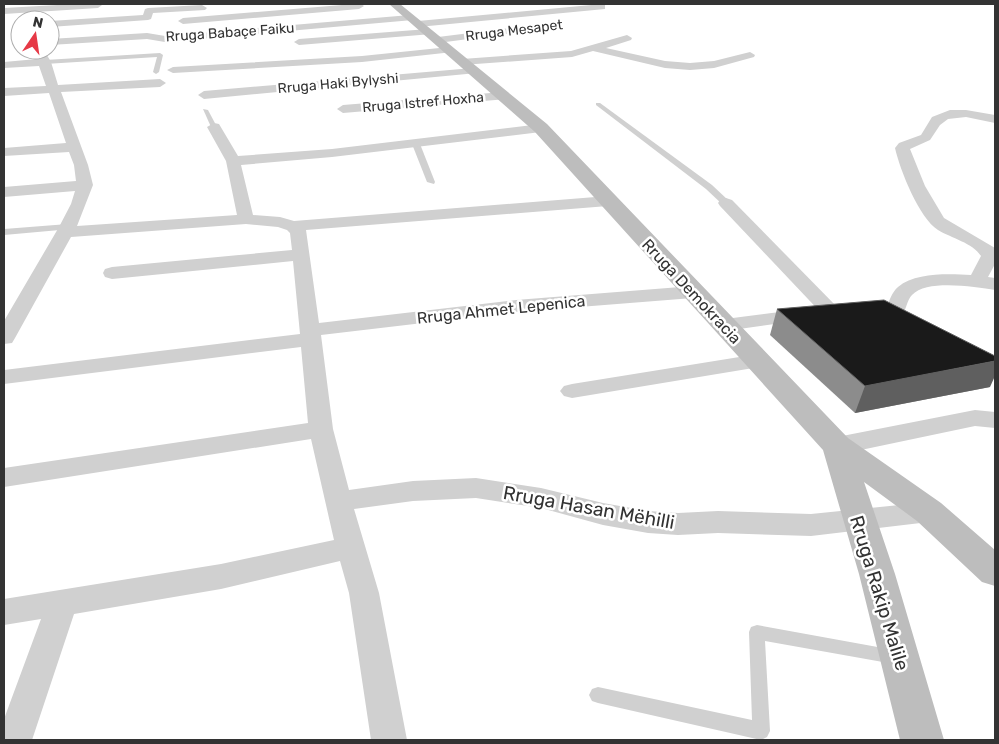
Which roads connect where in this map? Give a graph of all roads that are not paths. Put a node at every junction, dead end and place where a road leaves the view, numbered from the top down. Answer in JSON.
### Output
{"nodes":[{"id":1,"x":108,"y":5,"type":"dead end"},
{"id":2,"x":369,"y":5,"type":"edge"},
{"id":3,"x":22,"y":7,"type":"edge"},
{"id":4,"x":209,"y":7,"type":"dead end"},
{"id":5,"x":602,"y":7,"type":"dead end"},
{"id":6,"x":4,"y":12,"type":"edge"},
{"id":7,"x":183,"y":20,"type":"dead end"},
{"id":8,"x":60,"y":23,"type":"edge"},
{"id":9,"x":424,"y":27,"type":"edge"},
{"id":10,"x":537,"y":28,"type":"dead end"},
{"id":11,"x":627,"y":38,"type":"dead end"},
{"id":12,"x":60,"y":41,"type":"edge"},
{"id":13,"x":288,"y":42,"type":"dead end"},
{"id":14,"x":590,"y":48,"type":"junction"},
{"id":15,"x":750,"y":55,"type":"dead end"},
{"id":16,"x":60,"y":56,"type":"edge"},
{"id":17,"x":25,"y":60,"type":"edge"},
{"id":18,"x":43,"y":60,"type":"edge"},
{"id":19,"x":4,"y":65,"type":"edge"},
{"id":20,"x":173,"y":70,"type":"dead end"},
{"id":21,"x":158,"y":77,"type":"joint"},
{"id":22,"x":54,"y":89,"type":"junction"},
{"id":23,"x":4,"y":92,"type":"edge"},
{"id":24,"x":204,"y":95,"type":"dead end"},
{"id":25,"x":503,"y":96,"type":"junction"},
{"id":26,"x":598,"y":104,"type":"dead end"},
{"id":27,"x":343,"y":109,"type":"dead end"},
{"id":28,"x":205,"y":110,"type":"dead end"},
{"id":29,"x":995,"y":119,"type":"edge"},
{"id":30,"x":214,"y":127,"type":"joint"},
{"id":31,"x":540,"y":128,"type":"junction"},
{"id":32,"x":416,"y":144,"type":"junction"},
{"id":33,"x":74,"y":147,"type":"junction"},
{"id":34,"x":4,"y":152,"type":"edge"},
{"id":35,"x":233,"y":161,"type":"junction"},
{"id":36,"x":431,"y":182,"type":"dead end"},
{"id":37,"x":85,"y":185,"type":"junction"},
{"id":38,"x":4,"y":192,"type":"edge"},
{"id":39,"x":608,"y":201,"type":"junction"},
{"id":40,"x":726,"y":203,"type":"joint"},
{"id":41,"x":246,"y":219,"type":"junction"},
{"id":42,"x":293,"y":226,"type":"junction"},
{"id":43,"x":66,"y":230,"type":"junction"},
{"id":44,"x":4,"y":232,"type":"edge"},
{"id":45,"x":302,"y":255,"type":"junction"},
{"id":46,"x":112,"y":273,"type":"dead end"},
{"id":47,"x":986,"y":282,"type":"edge"},
{"id":48,"x":693,"y":292,"type":"junction"},
{"id":49,"x":833,"y":314,"type":"junction"},
{"id":50,"x":725,"y":325,"type":"junction"},
{"id":51,"x":6,"y":330,"type":"edge"},
{"id":52,"x":311,"y":335,"type":"junction"},
{"id":53,"x":758,"y":361,"type":"junction"},
{"id":54,"x":4,"y":377,"type":"edge"},
{"id":55,"x":572,"y":391,"type":"dead end"},
{"id":56,"x":995,"y":420,"type":"edge"},
{"id":57,"x":321,"y":429,"type":"junction"},
{"id":58,"x":837,"y":446,"type":"junction"},
{"id":59,"x":4,"y":478,"type":"edge"},
{"id":60,"x":340,"y":501,"type":"junction"},
{"id":61,"x":929,"y":512,"type":"junction"},
{"id":62,"x":859,"y":521,"type":"junction"},
{"id":63,"x":350,"y":547,"type":"junction"},
{"id":64,"x":995,"y":571,"type":"edge"},
{"id":65,"x":62,"y":602,"type":"junction"},
{"id":66,"x":4,"y":612,"type":"edge"},
{"id":67,"x":900,"y":658,"type":"junction"},
{"id":68,"x":598,"y":695,"type":"dead end"},
{"id":69,"x":14,"y":740,"type":"edge"},
{"id":70,"x":389,"y":740,"type":"edge"},
{"id":71,"x":922,"y":740,"type":"edge"}],
"edges":[{"from":1,"to":3,"type":"street"},
{"from":2,"to":7,"type":"street"},
{"from":3,"to":6,"type":"street"},
{"from":4,"to":8,"type":"street"},
{"from":5,"to":9,"type":"street"},
{"from":9,"to":10,"type":"street","name":"Rruga Mesapet"},
{"from":9,"to":12,"type":"street","name":"Rruga Babaçe Faiku"},
{"from":9,"to":13,"type":"street"},
{"from":9,"to":14,"type":"street"},
{"from":9,"to":20,"type":"street"},
{"from":9,"to":24,"type":"street","name":"Rruga Haki Bylyshi"},
{"from":9,"to":25,"type":"main road","name":"Rruga Demokracia"},
{"from":11,"to":14,"type":"street"},
{"from":14,"to":15,"type":"street"},
{"from":16,"to":21,"type":"lane"},
{"from":17,"to":19,"type":"street"},
{"from":18,"to":22,"type":"street"},
{"from":21,"to":22,"type":"street"},
{"from":22,"to":23,"type":"street"},
{"from":22,"to":33,"type":"street"},
{"from":25,"to":27,"type":"street","name":"Rruga Istref Hoxha"},
{"from":25,"to":31,"type":"main road","name":"Rruga Demokracia"},
{"from":26,"to":40,"type":"lane"},
{"from":28,"to":30,"type":"lane"},
{"from":29,"to":47,"type":"street"},
{"from":30,"to":35,"type":"street"},
{"from":31,"to":32,"type":"street"},
{"from":31,"to":39,"type":"main road","name":"Rruga Demokracia"},
{"from":32,"to":35,"type":"street"},
{"from":32,"to":36,"type":"lane"},
{"from":33,"to":34,"type":"street"},
{"from":33,"to":37,"type":"street"},
{"from":35,"to":41,"type":"street"},
{"from":37,"to":38,"type":"street"},
{"from":37,"to":43,"type":"street"},
{"from":39,"to":42,"type":"street"},
{"from":39,"to":48,"type":"main road","name":"Rruga Demokracia"},
{"from":40,"to":49,"type":"street"},
{"from":41,"to":42,"type":"street"},
{"from":41,"to":43,"type":"street"},
{"from":42,"to":45,"type":"street"},
{"from":43,"to":44,"type":"lane"},
{"from":43,"to":51,"type":"street"},
{"from":45,"to":46,"type":"street"},
{"from":45,"to":52,"type":"street"},
{"from":47,"to":49,"type":"street"},
{"from":48,"to":50,"type":"main road","name":"Rruga Demokracia"},
{"from":48,"to":52,"type":"street","name":"Rruga Ahmet Lepenica"},
{"from":49,"to":50,"type":"street"},
{"from":50,"to":53,"type":"main road","name":"Rruga Demokracia"},
{"from":52,"to":54,"type":"street","name":"Rruga Ahmet Lepenica"},
{"from":52,"to":57,"type":"street"},
{"from":53,"to":55,"type":"street"},
{"from":53,"to":58,"type":"main road","name":"Rruga Demokracia"},
{"from":56,"to":58,"type":"street"},
{"from":57,"to":59,"type":"street"},
{"from":57,"to":60,"type":"street"},
{"from":58,"to":61,"type":"main road","name":"Rruga Demokracia"},
{"from":58,"to":62,"type":"main road","name":"Rruga Rakip Malile"},
{"from":60,"to":62,"type":"street","name":"Rruga Hasan Mëhilli"},
{"from":60,"to":63,"type":"street"},
{"from":61,"to":62,"type":"street","name":"Rruga Hasan Mëhilli"},
{"from":61,"to":64,"type":"main road","name":"Rruga Demokracia"},
{"from":62,"to":67,"type":"main road","name":"Rruga Rakip Malile"},
{"from":63,"to":65,"type":"street"},
{"from":63,"to":70,"type":"street"},
{"from":65,"to":66,"type":"street"},
{"from":65,"to":69,"type":"street"},
{"from":67,"to":68,"type":"lane"},
{"from":67,"to":71,"type":"main road","name":"Rruga Rakip Malile"}]}
